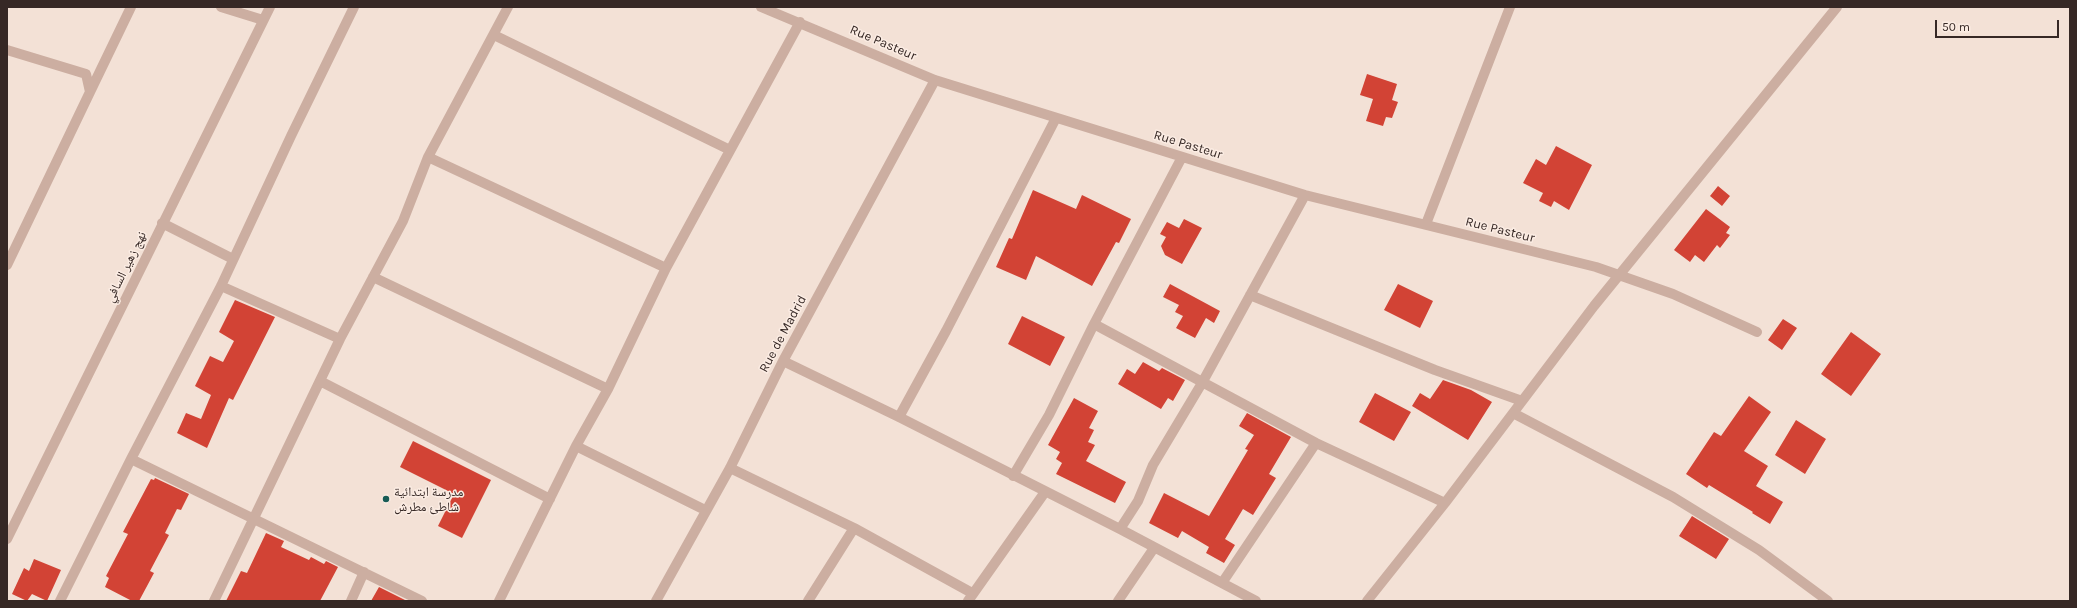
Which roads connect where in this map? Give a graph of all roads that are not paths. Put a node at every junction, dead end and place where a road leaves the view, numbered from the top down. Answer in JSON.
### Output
{"nodes":[{"id":1,"x":131,"y":7,"type":"edge"},
{"id":2,"x":221,"y":7,"type":"edge"},
{"id":3,"x":270,"y":7,"type":"edge"},
{"id":4,"x":354,"y":7,"type":"edge"},
{"id":5,"x":508,"y":7,"type":"edge"},
{"id":6,"x":761,"y":7,"type":"edge"},
{"id":7,"x":1510,"y":7,"type":"edge"},
{"id":8,"x":1838,"y":7,"type":"edge"},
{"id":9,"x":263,"y":20,"type":"junction"},
{"id":10,"x":800,"y":22,"type":"junction"},
{"id":11,"x":494,"y":35,"type":"junction"},
{"id":12,"x":7,"y":50,"type":"edge"},
{"id":13,"x":935,"y":80,"type":"junction"},
{"id":14,"x":90,"y":92,"type":"junction"},
{"id":15,"x":1056,"y":118,"type":"junction"},
{"id":16,"x":730,"y":150,"type":"junction"},
{"id":17,"x":428,"y":157,"type":"junction"},
{"id":18,"x":1182,"y":157,"type":"junction"},
{"id":19,"x":1305,"y":195,"type":"junction"},
{"id":20,"x":162,"y":223,"type":"junction"},
{"id":21,"x":1426,"y":224,"type":"junction"},
{"id":22,"x":233,"y":259,"type":"junction"},
{"id":23,"x":7,"y":265,"type":"edge"},
{"id":24,"x":666,"y":268,"type":"junction"},
{"id":25,"x":1619,"y":274,"type":"junction"},
{"id":26,"x":374,"y":277,"type":"junction"},
{"id":27,"x":221,"y":286,"type":"junction"},
{"id":28,"x":1250,"y":295,"type":"junction"},
{"id":29,"x":1094,"y":324,"type":"junction"},
{"id":30,"x":1757,"y":332,"type":"dead end"},
{"id":31,"x":340,"y":339,"type":"junction"},
{"id":32,"x":783,"y":361,"type":"junction"},
{"id":33,"x":320,"y":381,"type":"junction"},
{"id":34,"x":1202,"y":383,"type":"junction"},
{"id":35,"x":608,"y":389,"type":"junction"},
{"id":36,"x":1522,"y":401,"type":"junction"},
{"id":37,"x":1513,"y":413,"type":"junction"},
{"id":38,"x":899,"y":417,"type":"junction"},
{"id":39,"x":1316,"y":443,"type":"junction"},
{"id":40,"x":576,"y":446,"type":"junction"},
{"id":41,"x":131,"y":460,"type":"junction"},
{"id":42,"x":730,"y":468,"type":"junction"},
{"id":43,"x":1013,"y":476,"type":"junction"},
{"id":44,"x":1045,"y":492,"type":"junction"},
{"id":45,"x":550,"y":499,"type":"junction"},
{"id":46,"x":1445,"y":503,"type":"junction"},
{"id":47,"x":705,"y":510,"type":"junction"},
{"id":48,"x":254,"y":520,"type":"junction"},
{"id":49,"x":854,"y":528,"type":"junction"},
{"id":50,"x":1120,"y":529,"type":"junction"},
{"id":51,"x":7,"y":539,"type":"edge"},
{"id":52,"x":1154,"y":548,"type":"junction"},
{"id":53,"x":364,"y":572,"type":"junction"},
{"id":54,"x":1222,"y":583,"type":"junction"},
{"id":55,"x":970,"y":597,"type":"edge"},
{"id":56,"x":60,"y":601,"type":"edge"},
{"id":57,"x":214,"y":601,"type":"edge"},
{"id":58,"x":351,"y":601,"type":"edge"},
{"id":59,"x":422,"y":601,"type":"edge"},
{"id":60,"x":499,"y":601,"type":"edge"},
{"id":61,"x":656,"y":601,"type":"edge"},
{"id":62,"x":808,"y":601,"type":"edge"},
{"id":63,"x":1118,"y":601,"type":"edge"},
{"id":64,"x":1254,"y":601,"type":"edge"},
{"id":65,"x":1367,"y":601,"type":"edge"},
{"id":66,"x":1828,"y":601,"type":"edge"}],
"edges":[{"from":1,"to":14,"type":"street"},
{"from":2,"to":9,"type":"street"},
{"from":3,"to":9,"type":"street","name":"نهج زهير السافي"},
{"from":4,"to":22,"type":"street"},
{"from":5,"to":11,"type":"street"},
{"from":6,"to":10,"type":"street","name":"Rue Pasteur"},
{"from":7,"to":21,"type":"street"},
{"from":8,"to":25,"type":"street"},
{"from":9,"to":20,"type":"street","name":"نهج زهير السافي"},
{"from":10,"to":13,"type":"street","name":"Rue Pasteur"},
{"from":10,"to":16,"type":"street"},
{"from":11,"to":16,"type":"street"},
{"from":11,"to":17,"type":"street"},
{"from":12,"to":14,"type":"street"},
{"from":13,"to":15,"type":"street","name":"Rue Pasteur"},
{"from":13,"to":32,"type":"street","name":"Rue de Madrid"},
{"from":14,"to":23,"type":"street"},
{"from":15,"to":18,"type":"street","name":"Rue Pasteur"},
{"from":15,"to":38,"type":"street"},
{"from":16,"to":24,"type":"street"},
{"from":17,"to":24,"type":"street"},
{"from":17,"to":26,"type":"street"},
{"from":18,"to":19,"type":"street","name":"Rue Pasteur"},
{"from":18,"to":29,"type":"street"},
{"from":19,"to":21,"type":"street","name":"Rue Pasteur"},
{"from":19,"to":28,"type":"street"},
{"from":20,"to":22,"type":"street"},
{"from":20,"to":51,"type":"street","name":"نهج زهير السافي"},
{"from":21,"to":25,"type":"street","name":"Rue Pasteur"},
{"from":22,"to":27,"type":"street"},
{"from":24,"to":35,"type":"street"},
{"from":25,"to":30,"type":"street","name":"Rue Pasteur"},
{"from":25,"to":36,"type":"street"},
{"from":26,"to":31,"type":"street"},
{"from":26,"to":35,"type":"street"},
{"from":27,"to":31,"type":"street"},
{"from":27,"to":41,"type":"street"},
{"from":28,"to":34,"type":"street"},
{"from":28,"to":36,"type":"street"},
{"from":29,"to":34,"type":"street"},
{"from":29,"to":43,"type":"street"},
{"from":31,"to":33,"type":"street"},
{"from":32,"to":38,"type":"street"},
{"from":32,"to":42,"type":"street","name":"Rue de Madrid"},
{"from":33,"to":45,"type":"street"},
{"from":33,"to":48,"type":"street"},
{"from":34,"to":39,"type":"street"},
{"from":34,"to":50,"type":"street"},
{"from":35,"to":40,"type":"street"},
{"from":36,"to":37,"type":"street"},
{"from":37,"to":46,"type":"street"},
{"from":37,"to":66,"type":"street"},
{"from":38,"to":43,"type":"street"},
{"from":39,"to":46,"type":"street"},
{"from":39,"to":54,"type":"street"},
{"from":40,"to":45,"type":"street"},
{"from":40,"to":47,"type":"street"},
{"from":41,"to":48,"type":"street"},
{"from":41,"to":56,"type":"street"},
{"from":42,"to":47,"type":"street","name":"Rue de Madrid"},
{"from":42,"to":49,"type":"street"},
{"from":43,"to":44,"type":"street"},
{"from":44,"to":50,"type":"street"},
{"from":44,"to":55,"type":"street"},
{"from":45,"to":60,"type":"street"},
{"from":46,"to":65,"type":"street"},
{"from":47,"to":61,"type":"street","name":"Rue de Madrid"},
{"from":48,"to":53,"type":"street"},
{"from":48,"to":57,"type":"street"},
{"from":49,"to":55,"type":"street"},
{"from":49,"to":62,"type":"street"},
{"from":50,"to":52,"type":"street"},
{"from":52,"to":54,"type":"street"},
{"from":52,"to":63,"type":"street"},
{"from":53,"to":58,"type":"street"},
{"from":53,"to":59,"type":"street"},
{"from":54,"to":64,"type":"street"}]}
